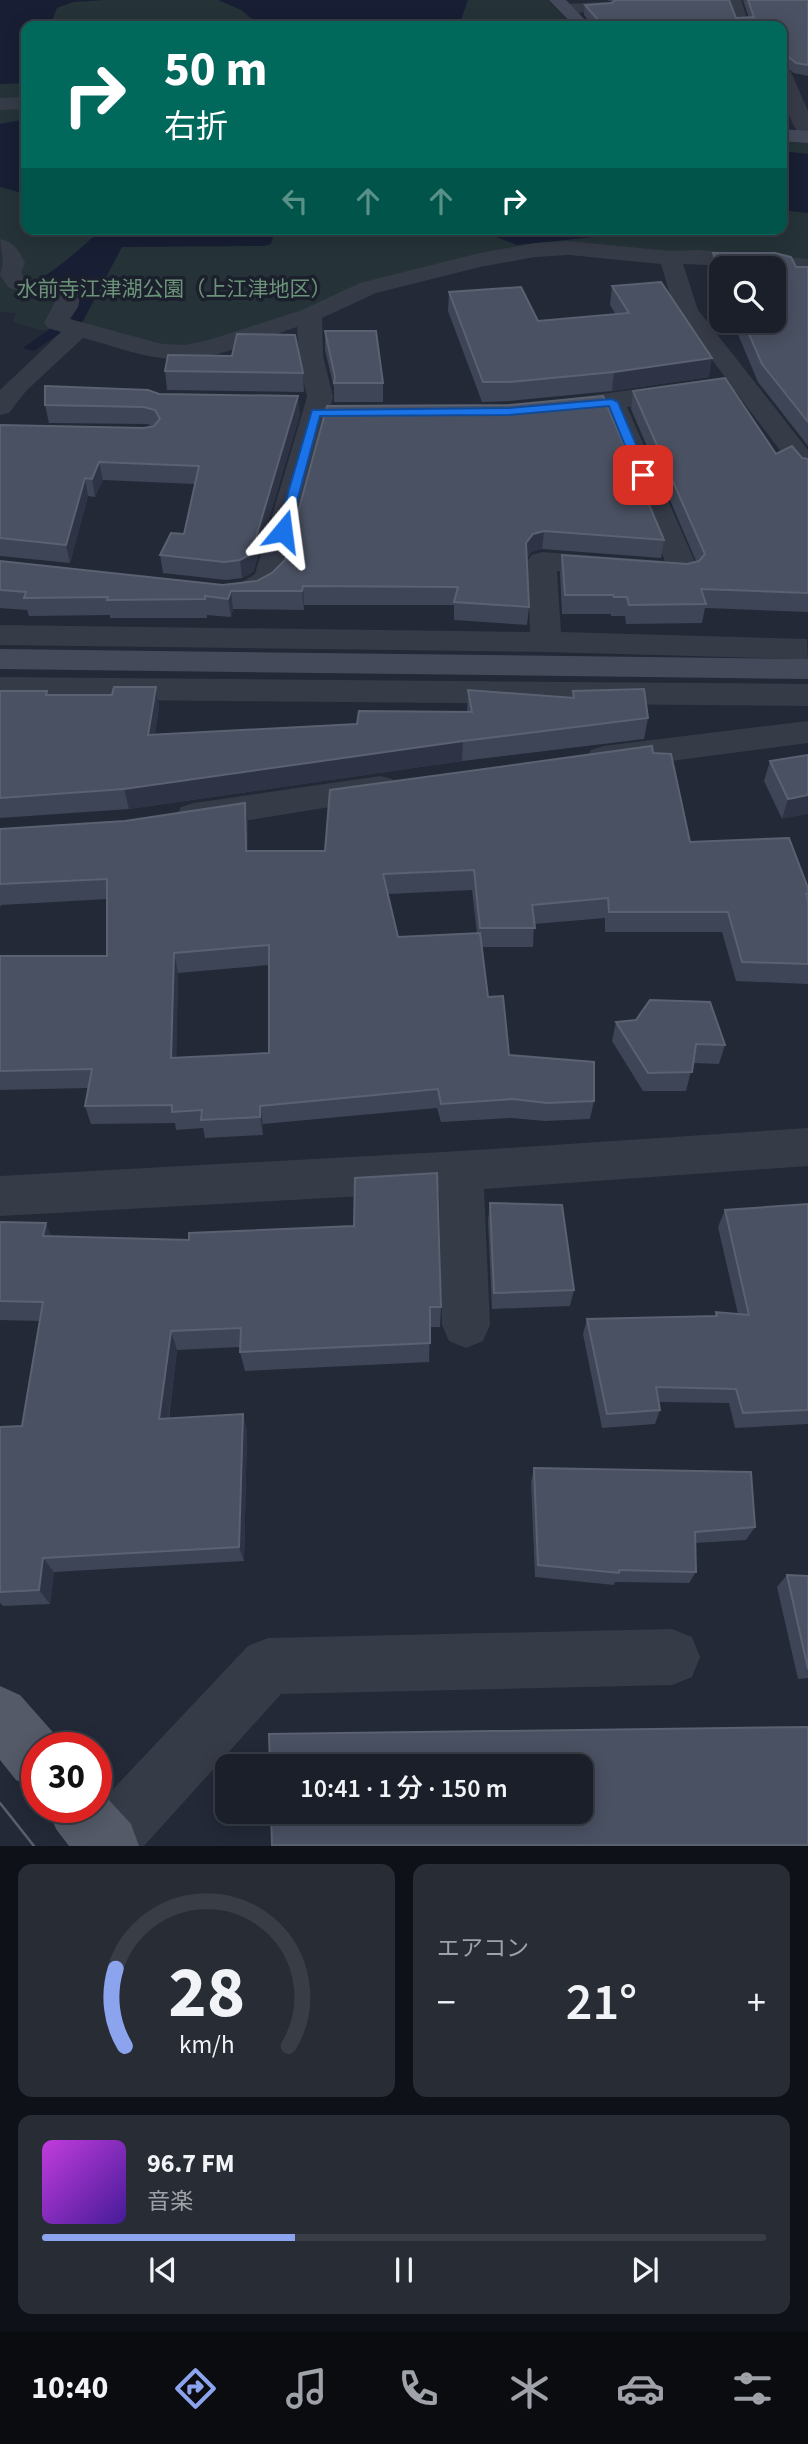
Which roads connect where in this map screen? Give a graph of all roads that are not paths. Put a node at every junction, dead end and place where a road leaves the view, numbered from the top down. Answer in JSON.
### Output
{"nodes":[{"id":1,"x":733,"y":0,"type":"edge"},
{"id":2,"x":561,"y":4,"type":"edge"},
{"id":3,"x":605,"y":6,"type":"edge"},
{"id":4,"x":578,"y":21,"type":"edge"},
{"id":5,"x":739,"y":21,"type":"edge"},
{"id":6,"x":787,"y":84,"type":"edge"},
{"id":7,"x":21,"y":103,"type":"edge"},
{"id":8,"x":0,"y":104,"type":"edge"},
{"id":9,"x":787,"y":135,"type":"edge"},
{"id":10,"x":808,"y":135,"type":"edge"},
{"id":11,"x":0,"y":246,"type":"edge"},
{"id":12,"x":670,"y":258,"type":"junction"},
{"id":13,"x":808,"y":266,"type":"edge"},
{"id":14,"x":310,"y":315,"type":"junction"},
{"id":15,"x":69,"y":327,"type":"junction"},
{"id":16,"x":742,"y":382,"type":"junction"},
{"id":17,"x":612,"y":402,"type":"junction"},
{"id":18,"x":0,"y":407,"type":"edge"},
{"id":19,"x":535,"y":409,"type":"edge"},
{"id":20,"x":806,"y":462,"type":"edge"},
{"id":21,"x":199,"y":589,"type":"edge"},
{"id":22,"x":0,"y":635,"type":"edge"},
{"id":23,"x":546,"y":642,"type":"junction"},
{"id":24,"x":808,"y":653,"type":"edge"},
{"id":25,"x":0,"y":659,"type":"edge"},
{"id":26,"x":808,"y":669,"type":"edge"},
{"id":27,"x":0,"y":688,"type":"edge"},
{"id":28,"x":808,"y":695,"type":"edge"},
{"id":29,"x":808,"y":732,"type":"edge"},
{"id":30,"x":573,"y":762,"type":"edge"},
{"id":31,"x":409,"y":784,"type":"edge"},
{"id":32,"x":156,"y":821,"type":"edge"},
{"id":33,"x":808,"y":1147,"type":"edge"},
{"id":34,"x":461,"y":1171,"type":"junction"},
{"id":35,"x":0,"y":1196,"type":"edge"},
{"id":36,"x":467,"y":1325,"type":"dead end"},
{"id":37,"x":672,"y":1657,"type":"dead end"},
{"id":38,"x":0,"y":1715,"type":"edge"},
{"id":39,"x":21,"y":1740,"type":"edge"},
{"id":40,"x":97,"y":1832,"type":"edge"}],
"edges":[{"from":1,"to":5,"type":"street"},
{"from":2,"to":3,"type":"street"},
{"from":2,"to":4,"type":"street"},
{"from":6,"to":10,"type":"street"},
{"from":7,"to":8,"type":"street"},
{"from":9,"to":10,"type":"street"},
{"from":11,"to":15,"type":"street"},
{"from":12,"to":13,"type":"street"},
{"from":12,"to":14,"type":"street"},
{"from":12,"to":16,"type":"street"},
{"from":14,"to":15,"type":"street"},
{"from":14,"to":21,"type":"street"},
{"from":15,"to":18,"type":"street"},
{"from":16,"to":17,"type":"street"},
{"from":16,"to":20,"type":"street"},
{"from":17,"to":19,"type":"street"},
{"from":17,"to":23,"type":"street"},
{"from":22,"to":23,"type":"street"},
{"from":23,"to":24,"type":"street"},
{"from":25,"to":26,"type":"street"},
{"from":27,"to":28,"type":"street"},
{"from":29,"to":30,"type":"street"},
{"from":31,"to":32,"type":"street"},
{"from":33,"to":34,"type":"street"},
{"from":34,"to":35,"type":"street"},
{"from":34,"to":36,"type":"street"},
{"from":37,"to":40,"type":"street"},
{"from":38,"to":39,"type":"main road"}]}
